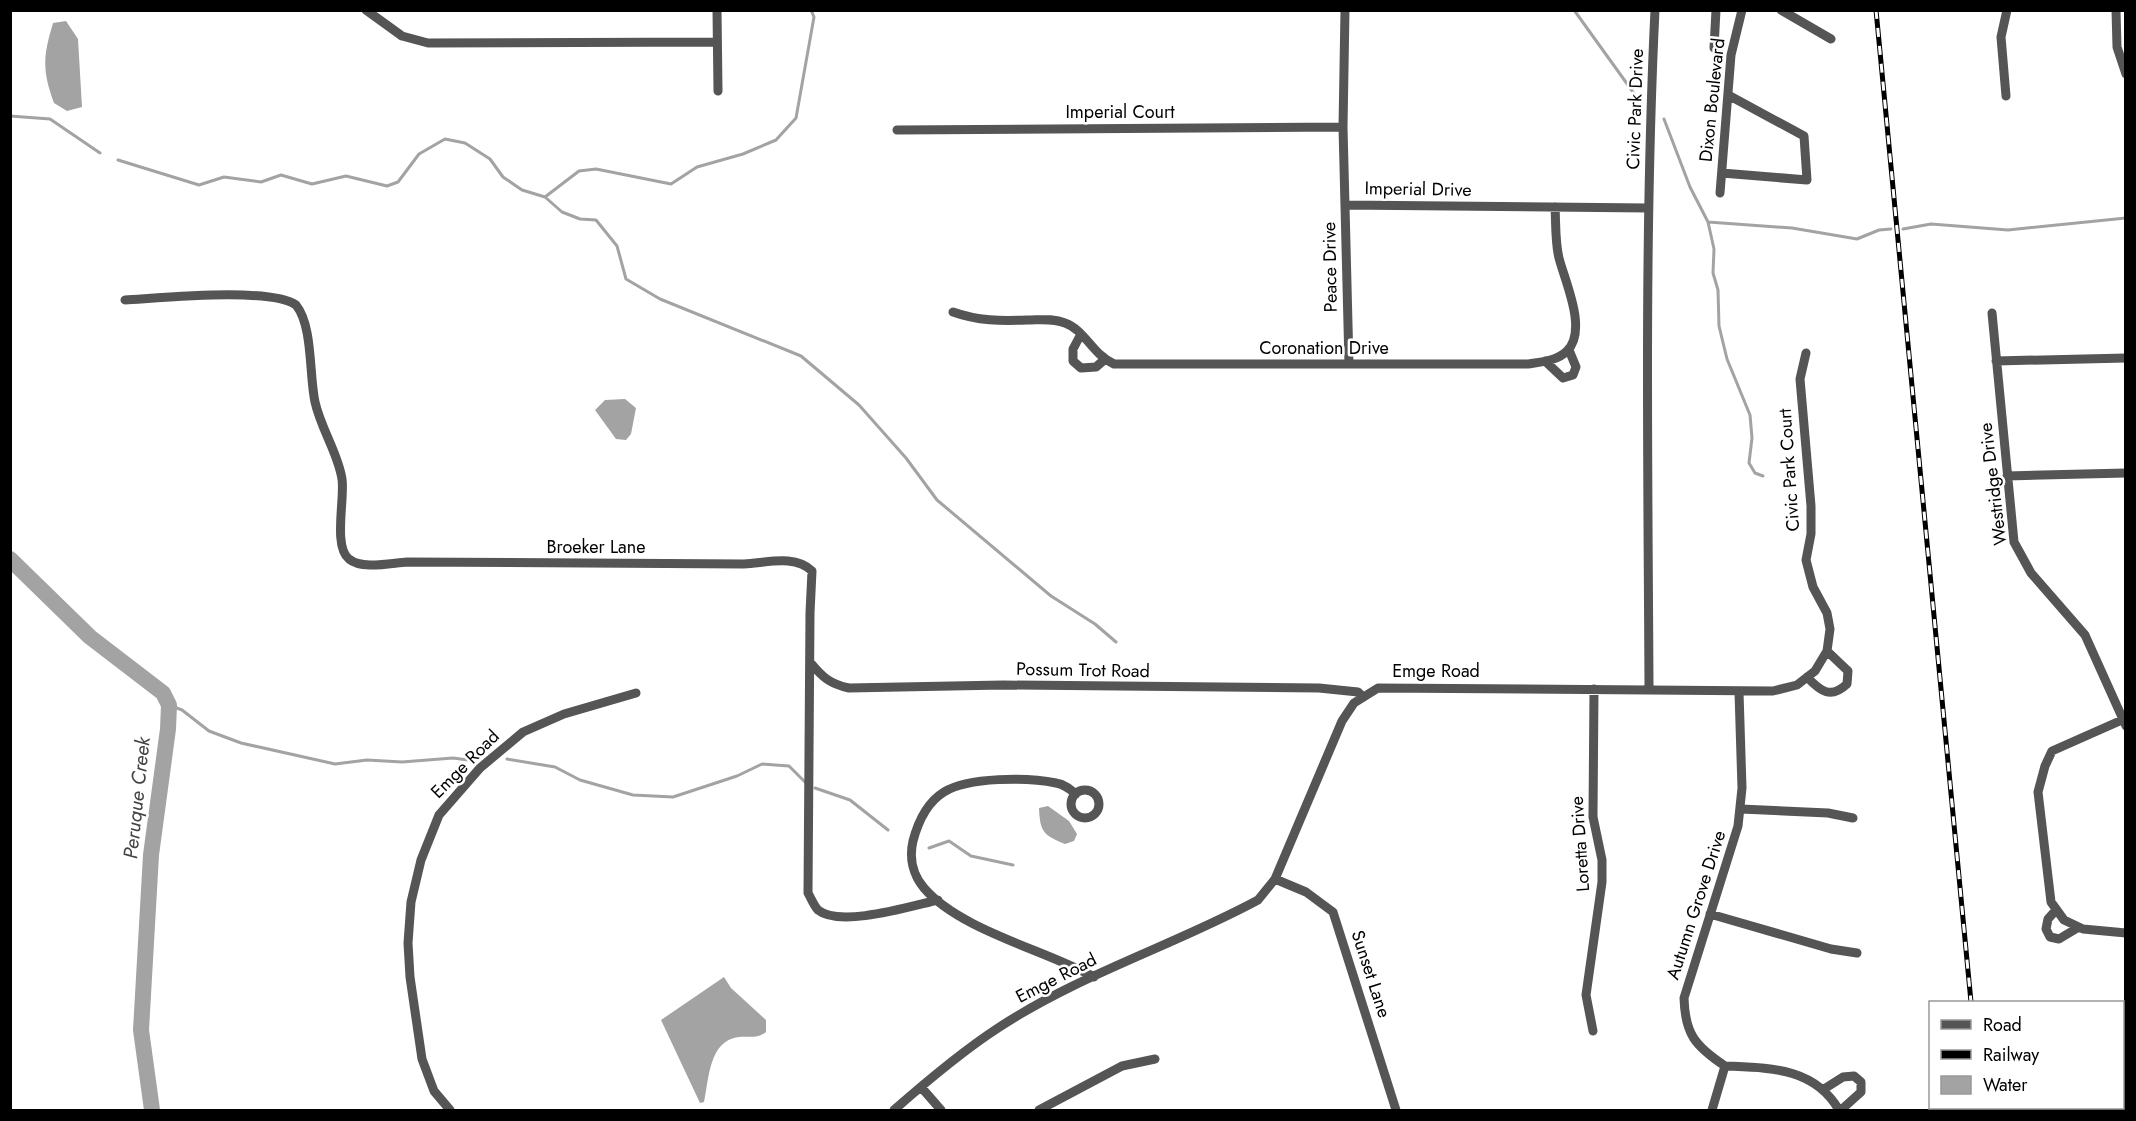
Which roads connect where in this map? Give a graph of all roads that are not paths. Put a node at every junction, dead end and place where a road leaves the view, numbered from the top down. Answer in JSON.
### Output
{"nodes":[{"id":1,"x":366,"y":10,"type":"edge"},
{"id":2,"x":717,"y":10,"type":"edge"},
{"id":3,"x":1345,"y":10,"type":"edge"},
{"id":4,"x":1655,"y":10,"type":"edge"},
{"id":5,"x":1716,"y":10,"type":"edge"},
{"id":6,"x":1742,"y":10,"type":"edge"},
{"id":7,"x":1781,"y":10,"type":"edge"},
{"id":8,"x":2007,"y":10,"type":"edge"},
{"id":9,"x":2116,"y":10,"type":"edge"},
{"id":10,"x":1831,"y":39,"type":"dead end"},
{"id":11,"x":717,"y":42,"type":"junction"},
{"id":12,"x":1714,"y":48,"type":"dead end"},
{"id":13,"x":2126,"y":74,"type":"edge"},
{"id":14,"x":718,"y":91,"type":"dead end"},
{"id":15,"x":1730,"y":96,"type":"junction"},
{"id":16,"x":2006,"y":96,"type":"dead end"},
{"id":17,"x":1343,"y":127,"type":"junction"},
{"id":18,"x":897,"y":130,"type":"dead end"},
{"id":19,"x":1722,"y":173,"type":"junction"},
{"id":20,"x":1720,"y":193,"type":"dead end"},
{"id":21,"x":1345,"y":205,"type":"junction"},
{"id":22,"x":1555,"y":207,"type":"junction"},
{"id":23,"x":1648,"y":208,"type":"junction"},
{"id":24,"x":125,"y":300,"type":"dead end"},
{"id":25,"x":953,"y":312,"type":"dead end"},
{"id":26,"x":1992,"y":313,"type":"dead end"},
{"id":27,"x":1081,"y":334,"type":"junction"},
{"id":28,"x":1569,"y":350,"type":"junction"},
{"id":29,"x":1806,"y":353,"type":"dead end"},
{"id":30,"x":2126,"y":358,"type":"edge"},
{"id":31,"x":1104,"y":360,"type":"junction"},
{"id":32,"x":1545,"y":361,"type":"junction"},
{"id":33,"x":1996,"y":361,"type":"junction"},
{"id":34,"x":1349,"y":364,"type":"junction"},
{"id":35,"x":2126,"y":473,"type":"edge"},
{"id":36,"x":2007,"y":476,"type":"junction"},
{"id":37,"x":1827,"y":651,"type":"junction"},
{"id":38,"x":810,"y":662,"type":"junction"},
{"id":39,"x":1807,"y":677,"type":"junction"},
{"id":40,"x":1594,"y":688,"type":"junction"},
{"id":41,"x":1649,"y":689,"type":"junction"},
{"id":42,"x":1738,"y":692,"type":"junction"},
{"id":43,"x":636,"y":693,"type":"dead end"},
{"id":44,"x":1363,"y":697,"type":"junction"},
{"id":45,"x":2124,"y":723,"type":"edge"},
{"id":46,"x":1076,"y":794,"type":"dead end"},
{"id":47,"x":1741,"y":809,"type":"junction"},
{"id":48,"x":1853,"y":818,"type":"dead end"},
{"id":49,"x":1275,"y":879,"type":"junction"},
{"id":50,"x":938,"y":900,"type":"junction"},
{"id":51,"x":2056,"y":910,"type":"junction"},
{"id":52,"x":1710,"y":914,"type":"junction"},
{"id":53,"x":2079,"y":927,"type":"junction"},
{"id":54,"x":2126,"y":933,"type":"edge"},
{"id":55,"x":1857,"y":953,"type":"dead end"},
{"id":56,"x":1094,"y":976,"type":"junction"},
{"id":57,"x":1593,"y":1030,"type":"dead end"},
{"id":58,"x":1155,"y":1059,"type":"dead end"},
{"id":59,"x":1725,"y":1066,"type":"junction"},
{"id":60,"x":921,"y":1087,"type":"junction"},
{"id":61,"x":1824,"y":1089,"type":"junction"},
{"id":62,"x":450,"y":1110,"type":"edge"},
{"id":63,"x":894,"y":1110,"type":"edge"},
{"id":64,"x":941,"y":1110,"type":"edge"},
{"id":65,"x":1038,"y":1110,"type":"edge"},
{"id":66,"x":1396,"y":1110,"type":"edge"},
{"id":67,"x":1712,"y":1110,"type":"edge"},
{"id":68,"x":1840,"y":1110,"type":"edge"}],
"edges":[{"from":1,"to":11,"type":"street"},
{"from":2,"to":11,"type":"street"},
{"from":3,"to":17,"type":"street","name":"Imperial Drive"},
{"from":4,"to":23,"type":"street","name":"Civic Park Drive"},
{"from":5,"to":12,"type":"street"},
{"from":6,"to":15,"type":"street","name":"Dixon Boulevard"},
{"from":7,"to":10,"type":"street"},
{"from":8,"to":16,"type":"street"},
{"from":9,"to":13,"type":"street"},
{"from":11,"to":14,"type":"street"},
{"from":15,"to":19,"type":"street","name":"Dixon Boulevard"},
{"from":15,"to":19,"type":"street"},
{"from":17,"to":18,"type":"street","name":"Imperial Court"},
{"from":17,"to":21,"type":"street","name":"Imperial Drive"},
{"from":19,"to":20,"type":"street","name":"Dixon Boulevard"},
{"from":21,"to":22,"type":"street","name":"Imperial Drive"},
{"from":21,"to":34,"type":"street","name":"Peace Drive"},
{"from":22,"to":23,"type":"street","name":"Imperial Drive"},
{"from":22,"to":28,"type":"street"},
{"from":23,"to":41,"type":"street"},
{"from":24,"to":38,"type":"street","name":"Broeker Lane"},
{"from":25,"to":27,"type":"street"},
{"from":26,"to":33,"type":"street","name":"Westridge Drive"},
{"from":27,"to":31,"type":"street"},
{"from":27,"to":31,"type":"street","name":"Coronation Drive"},
{"from":28,"to":32,"type":"street","name":"Coronation Drive"},
{"from":28,"to":32,"type":"street"},
{"from":29,"to":37,"type":"street","name":"Civic Park Court"},
{"from":30,"to":33,"type":"street"},
{"from":31,"to":34,"type":"street","name":"Coronation Drive"},
{"from":32,"to":34,"type":"street","name":"Coronation Drive"},
{"from":33,"to":36,"type":"street","name":"Westridge Drive"},
{"from":35,"to":36,"type":"street"},
{"from":36,"to":45,"type":"street","name":"Westridge Drive"},
{"from":37,"to":39,"type":"street"},
{"from":37,"to":39,"type":"street"},
{"from":38,"to":44,"type":"street","name":"Possum Trot Road"},
{"from":38,"to":50,"type":"street","name":"Broeker Lane"},
{"from":39,"to":42,"type":"street"},
{"from":40,"to":41,"type":"street","name":"Emge Road"},
{"from":40,"to":44,"type":"street","name":"Emge Road"},
{"from":40,"to":57,"type":"street","name":"Loretta Drive"},
{"from":41,"to":42,"type":"street"},
{"from":42,"to":47,"type":"street","name":"Autumn Grove Drive"},
{"from":43,"to":62,"type":"street","name":"Emge Road"},
{"from":44,"to":49,"type":"street","name":"Emge Road"},
{"from":45,"to":51,"type":"street"},
{"from":46,"to":50,"type":"street"},
{"from":47,"to":48,"type":"street"},
{"from":47,"to":52,"type":"street","name":"Autumn Grove Drive"},
{"from":49,"to":56,"type":"street","name":"Emge Road"},
{"from":49,"to":66,"type":"street","name":"Sunset Lane"},
{"from":50,"to":56,"type":"street"},
{"from":51,"to":53,"type":"street"},
{"from":51,"to":53,"type":"street"},
{"from":52,"to":55,"type":"street"},
{"from":52,"to":59,"type":"street","name":"Autumn Grove Drive"},
{"from":53,"to":54,"type":"street"},
{"from":56,"to":60,"type":"street","name":"Emge Road"},
{"from":58,"to":65,"type":"street"},
{"from":59,"to":61,"type":"street"},
{"from":59,"to":67,"type":"street"},
{"from":60,"to":63,"type":"street","name":"Emge Road"},
{"from":60,"to":64,"type":"street"},
{"from":61,"to":68,"type":"street"},
{"from":61,"to":68,"type":"street"}]}
